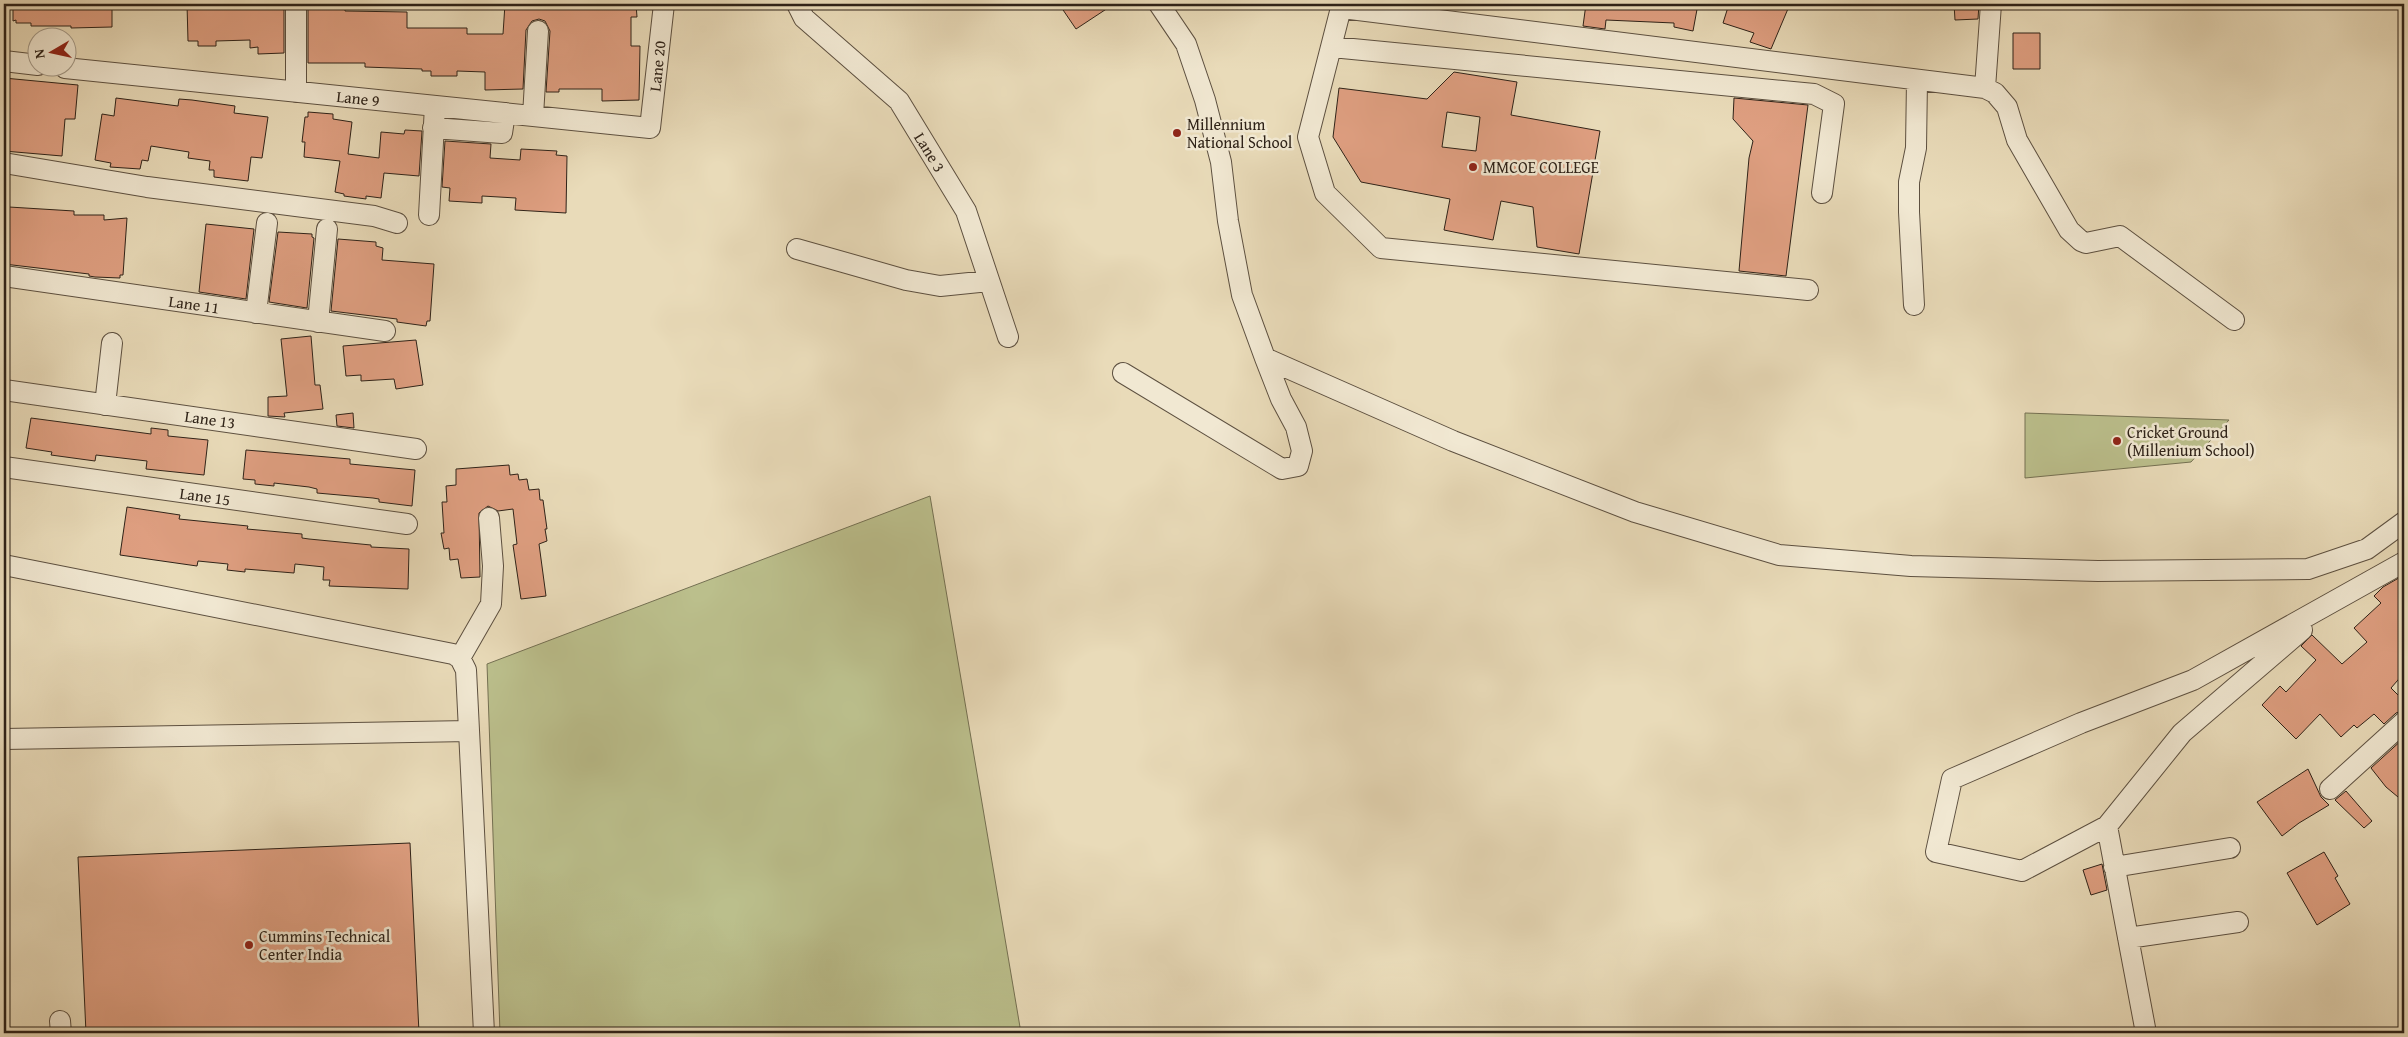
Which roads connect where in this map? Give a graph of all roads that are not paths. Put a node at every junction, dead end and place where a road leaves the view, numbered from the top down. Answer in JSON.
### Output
{"nodes":[{"id":1,"x":296,"y":4,"type":"edge"},
{"id":2,"x":664,"y":4,"type":"edge"},
{"id":3,"x":797,"y":4,"type":"edge"},
{"id":4,"x":1159,"y":4,"type":"edge"},
{"id":5,"x":1176,"y":4,"type":"edge"},
{"id":6,"x":1991,"y":4,"type":"edge"},
{"id":7,"x":1342,"y":6,"type":"edge"},
{"id":8,"x":538,"y":32,"type":"dead end"},
{"id":9,"x":1186,"y":44,"type":"junction"},
{"id":10,"x":1332,"y":47,"type":"junction"},
{"id":11,"x":4,"y":61,"type":"edge"},
{"id":12,"x":28,"y":64,"type":"edge"},
{"id":13,"x":78,"y":69,"type":"edge"},
{"id":14,"x":1917,"y":80,"type":"junction"},
{"id":15,"x":1984,"y":88,"type":"junction"},
{"id":16,"x":296,"y":92,"type":"junction"},
{"id":17,"x":435,"y":106,"type":"junction"},
{"id":18,"x":505,"y":113,"type":"junction"},
{"id":19,"x":533,"y":116,"type":"junction"},
{"id":20,"x":434,"y":128,"type":"junction"},
{"id":21,"x":650,"y":128,"type":"joint"},
{"id":22,"x":4,"y":163,"type":"edge"},
{"id":23,"x":1822,"y":193,"type":"dead end"},
{"id":24,"x":428,"y":215,"type":"dead end"},
{"id":25,"x":267,"y":224,"type":"dead end"},
{"id":26,"x":397,"y":224,"type":"dead end"},
{"id":27,"x":328,"y":229,"type":"dead end"},
{"id":28,"x":797,"y":249,"type":"dead end"},
{"id":29,"x":4,"y":276,"type":"edge"},
{"id":30,"x":989,"y":281,"type":"junction"},
{"id":31,"x":1808,"y":290,"type":"dead end"},
{"id":32,"x":1914,"y":305,"type":"dead end"},
{"id":33,"x":256,"y":313,"type":"junction"},
{"id":34,"x":2234,"y":320,"type":"dead end"},
{"id":35,"x":318,"y":322,"type":"junction"},
{"id":36,"x":385,"y":331,"type":"dead end"},
{"id":37,"x":1008,"y":337,"type":"dead end"},
{"id":38,"x":112,"y":343,"type":"dead end"},
{"id":39,"x":1265,"y":358,"type":"junction"},
{"id":40,"x":1123,"y":373,"type":"dead end"},
{"id":41,"x":4,"y":390,"type":"edge"},
{"id":42,"x":105,"y":405,"type":"junction"},
{"id":43,"x":416,"y":449,"type":"dead end"},
{"id":44,"x":4,"y":467,"type":"edge"},
{"id":45,"x":489,"y":518,"type":"dead end"},
{"id":46,"x":2404,"y":522,"type":"edge"},
{"id":47,"x":407,"y":524,"type":"dead end"},
{"id":48,"x":2404,"y":562,"type":"edge"},
{"id":49,"x":4,"y":565,"type":"edge"},
{"id":50,"x":2335,"y":602,"type":"junction"},
{"id":51,"x":460,"y":658,"type":"junction"},
{"id":52,"x":2404,"y":722,"type":"edge"},
{"id":53,"x":469,"y":731,"type":"junction"},
{"id":54,"x":4,"y":739,"type":"edge"},
{"id":55,"x":2330,"y":789,"type":"dead end"},
{"id":56,"x":2107,"y":826,"type":"junction"},
{"id":57,"x":2230,"y":848,"type":"dead end"},
{"id":58,"x":2114,"y":867,"type":"junction"},
{"id":59,"x":2238,"y":922,"type":"dead end"},
{"id":60,"x":2128,"y":938,"type":"junction"},
{"id":61,"x":484,"y":1033,"type":"edge"},
{"id":62,"x":2146,"y":1033,"type":"edge"}],
"edges":[{"from":1,"to":16,"type":"street"},
{"from":2,"to":21,"type":"street","name":"Lane 20"},
{"from":3,"to":30,"type":"street","name":"Lane 3"},
{"from":4,"to":9,"type":"street"},
{"from":5,"to":9,"type":"street"},
{"from":6,"to":15,"type":"street"},
{"from":7,"to":10,"type":"street"},
{"from":7,"to":14,"type":"street"},
{"from":8,"to":19,"type":"street"},
{"from":9,"to":39,"type":"street"},
{"from":10,"to":23,"type":"street"},
{"from":10,"to":31,"type":"street"},
{"from":11,"to":12,"type":"street"},
{"from":13,"to":16,"type":"street","name":"Lane 9"},
{"from":14,"to":15,"type":"street"},
{"from":14,"to":32,"type":"street"},
{"from":15,"to":34,"type":"street"},
{"from":16,"to":17,"type":"street","name":"Lane 9"},
{"from":17,"to":18,"type":"street","name":"Lane 9"},
{"from":17,"to":20,"type":"street"},
{"from":18,"to":19,"type":"street","name":"Lane 9"},
{"from":18,"to":20,"type":"street"},
{"from":19,"to":21,"type":"street","name":"Lane 9"},
{"from":20,"to":24,"type":"street"},
{"from":22,"to":26,"type":"street"},
{"from":25,"to":33,"type":"street"},
{"from":27,"to":35,"type":"street"},
{"from":28,"to":30,"type":"street"},
{"from":29,"to":33,"type":"street","name":"Lane 11"},
{"from":30,"to":37,"type":"street","name":"Lane 3"},
{"from":33,"to":35,"type":"street","name":"Lane 11"},
{"from":35,"to":36,"type":"street","name":"Lane 11"},
{"from":38,"to":42,"type":"street"},
{"from":39,"to":40,"type":"street"},
{"from":39,"to":46,"type":"street"},
{"from":41,"to":42,"type":"street","name":"Lane 13"},
{"from":42,"to":43,"type":"street","name":"Lane 13"},
{"from":44,"to":47,"type":"street","name":"Lane 15"},
{"from":45,"to":51,"type":"street"},
{"from":48,"to":50,"type":"street"},
{"from":49,"to":51,"type":"street"},
{"from":50,"to":56,"type":"street"},
{"from":50,"to":56,"type":"street"},
{"from":51,"to":53,"type":"street"},
{"from":52,"to":55,"type":"street"},
{"from":53,"to":54,"type":"street"},
{"from":53,"to":61,"type":"street"},
{"from":56,"to":58,"type":"street"},
{"from":57,"to":58,"type":"street"},
{"from":58,"to":60,"type":"street"},
{"from":59,"to":60,"type":"street"},
{"from":60,"to":62,"type":"street"}]}
